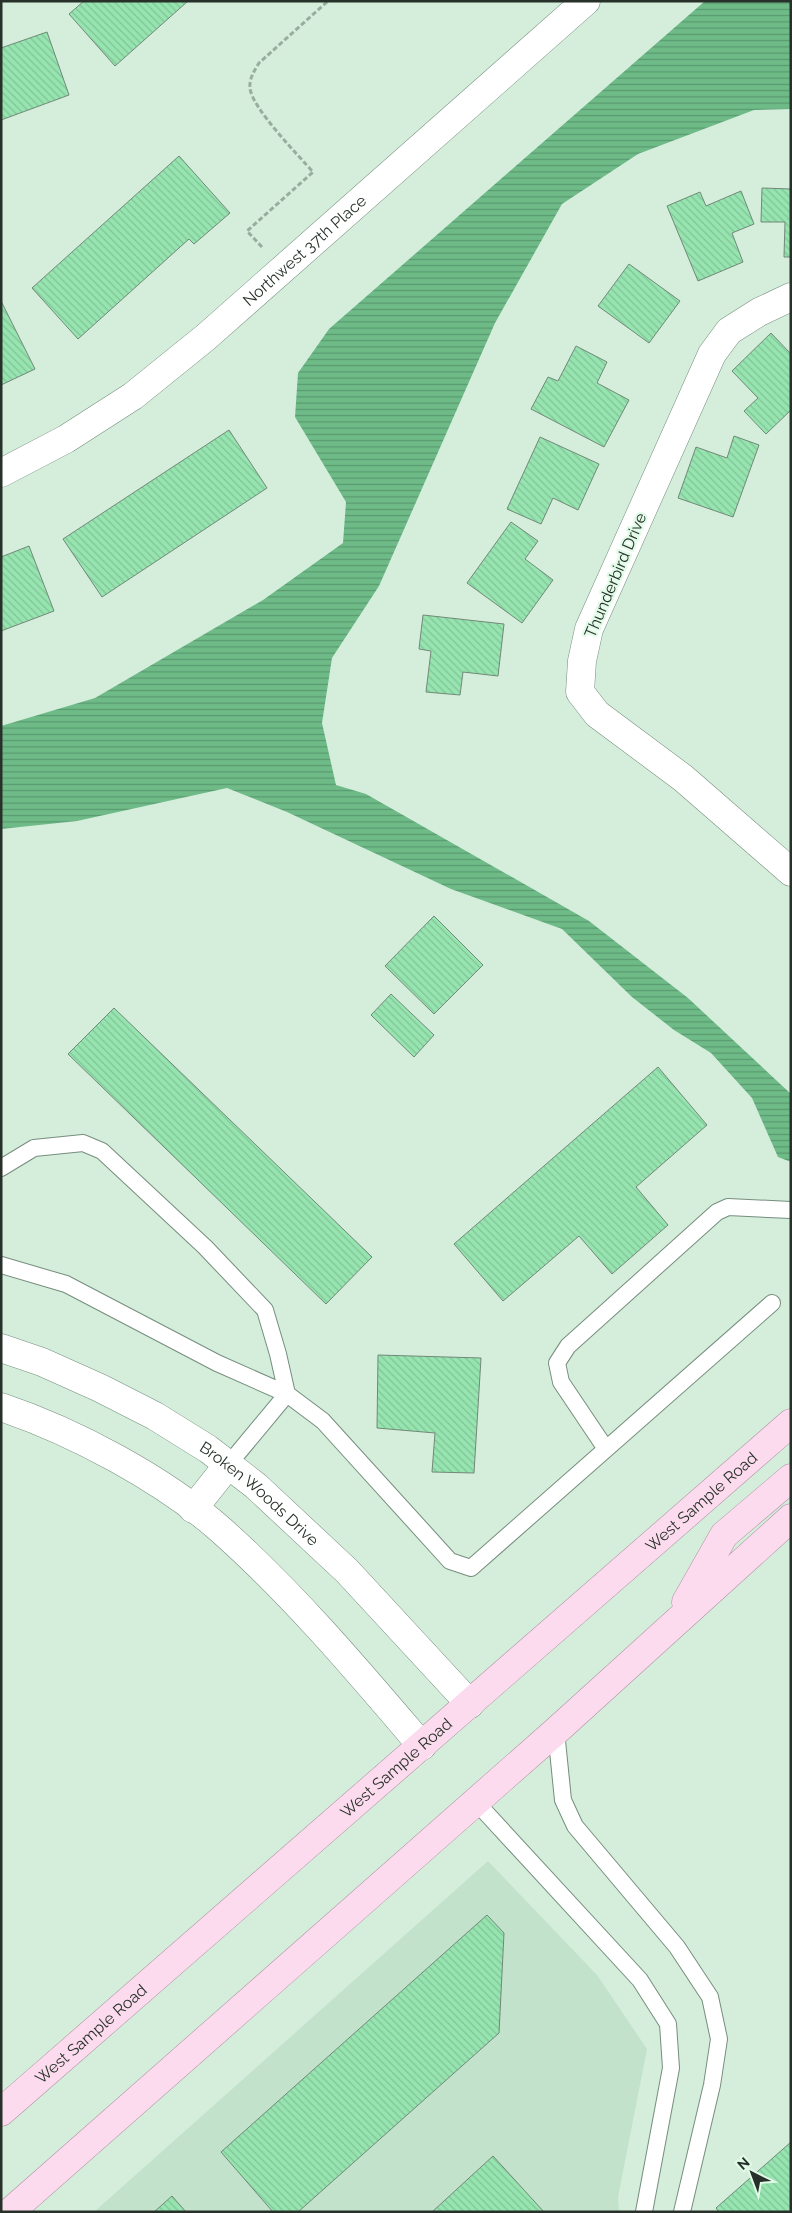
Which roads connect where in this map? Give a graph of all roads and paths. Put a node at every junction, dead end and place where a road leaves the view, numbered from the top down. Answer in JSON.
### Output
{"nodes":[{"id":1,"x":328,"y":1,"type":"edge"},
{"id":2,"x":586,"y":1,"type":"edge"},
{"id":3,"x":282,"y":270,"type":"junction"},
{"id":4,"x":791,"y":297,"type":"edge"},
{"id":5,"x":1,"y":473,"type":"edge"},
{"id":6,"x":791,"y":872,"type":"edge"},
{"id":7,"x":1,"y":1168,"type":"edge"},
{"id":8,"x":791,"y":1210,"type":"edge"},
{"id":9,"x":1,"y":1265,"type":"edge"},
{"id":10,"x":772,"y":1303,"type":"dead end"},
{"id":11,"x":1,"y":1348,"type":"edge"},
{"id":12,"x":287,"y":1394,"type":"junction"},
{"id":13,"x":1,"y":1407,"type":"edge"},
{"id":14,"x":791,"y":1422,"type":"edge"},
{"id":15,"x":606,"y":1449,"type":"junction"},
{"id":16,"x":228,"y":1465,"type":"junction"},
{"id":17,"x":791,"y":1478,"type":"edge"},
{"id":18,"x":193,"y":1509,"type":"junction"},
{"id":19,"x":791,"y":1518,"type":"edge"},
{"id":20,"x":672,"y":1625,"type":"junction"},
{"id":21,"x":470,"y":1704,"type":"junction"},
{"id":22,"x":556,"y":1732,"type":"junction"},
{"id":23,"x":422,"y":1746,"type":"junction"},
{"id":24,"x":476,"y":1802,"type":"junction"},
{"id":25,"x":1,"y":2112,"type":"edge"},
{"id":26,"x":10,"y":2212,"type":"edge"},
{"id":27,"x":644,"y":2212,"type":"edge"},
{"id":28,"x":682,"y":2212,"type":"edge"}],
"edges":[{"from":1,"to":3,"type":"path"},
{"from":2,"to":3,"type":"street","name":"Northwest 37th Place"},
{"from":3,"to":5,"type":"street","name":"Northwest 37th Place"},
{"from":4,"to":6,"type":"street","name":"Thunderbird Drive"},
{"from":7,"to":12,"type":"lane"},
{"from":8,"to":15,"type":"lane"},
{"from":9,"to":12,"type":"lane"},
{"from":10,"to":15,"type":"lane"},
{"from":11,"to":16,"type":"street","name":"Broken Woods Drive"},
{"from":12,"to":15,"type":"lane"},
{"from":12,"to":16,"type":"lane"},
{"from":13,"to":18,"type":"street"},
{"from":14,"to":21,"type":"main road","name":"West Sample Road"},
{"from":16,"to":18,"type":"street"},
{"from":16,"to":21,"type":"street","name":"Broken Woods Drive"},
{"from":17,"to":20,"type":"main road"},
{"from":18,"to":23,"type":"street"},
{"from":19,"to":20,"type":"main road"},
{"from":20,"to":22,"type":"main road"},
{"from":21,"to":23,"type":"main road","name":"West Sample Road"},
{"from":22,"to":24,"type":"main road"},
{"from":22,"to":28,"type":"lane"},
{"from":23,"to":25,"type":"main road","name":"West Sample Road"},
{"from":24,"to":26,"type":"main road"},
{"from":24,"to":27,"type":"lane"}]}
